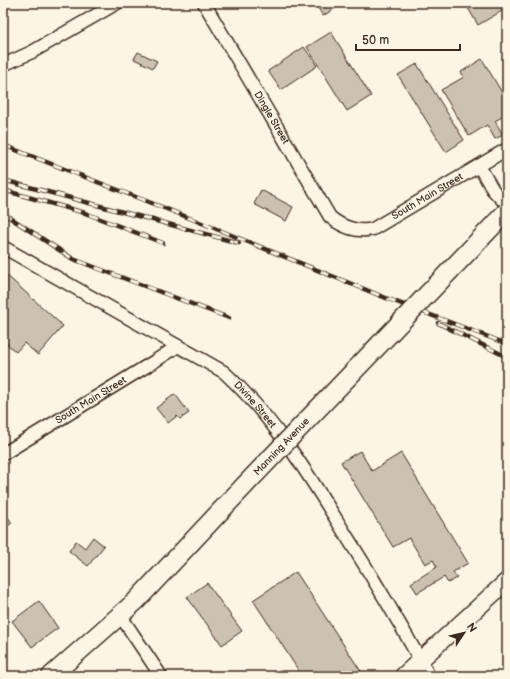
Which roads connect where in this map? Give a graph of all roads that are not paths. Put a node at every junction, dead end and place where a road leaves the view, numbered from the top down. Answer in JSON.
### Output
{"nodes":[{"id":1,"x":117,"y":3,"type":"edge"},
{"id":2,"x":204,"y":3,"type":"edge"},
{"id":3,"x":3,"y":65,"type":"edge"},
{"id":4,"x":507,"y":149,"type":"edge"},
{"id":5,"x":479,"y":166,"type":"junction"},
{"id":6,"x":507,"y":205,"type":"edge"},
{"id":7,"x":507,"y":211,"type":"edge"},
{"id":8,"x":345,"y":226,"type":"joint"},
{"id":9,"x":3,"y":248,"type":"edge"},
{"id":10,"x":178,"y":346,"type":"junction"},
{"id":11,"x":3,"y":454,"type":"edge"},
{"id":12,"x":507,"y":581,"type":"edge"},
{"id":13,"x":120,"y":615,"type":"junction"},
{"id":14,"x":420,"y":661,"type":"junction"},
{"id":15,"x":51,"y":676,"type":"edge"},
{"id":16,"x":161,"y":676,"type":"edge"},
{"id":17,"x":403,"y":676,"type":"edge"},
{"id":18,"x":428,"y":676,"type":"edge"}],
"edges":[{"from":1,"to":3,"type":"street"},
{"from":2,"to":8,"type":"street","name":"Dingle Street"},
{"from":4,"to":5,"type":"street","name":"South Main Street"},
{"from":5,"to":6,"type":"street"},
{"from":5,"to":8,"type":"street","name":"South Main Street"},
{"from":7,"to":13,"type":"main road","name":"Manning Avenue","bridge":true},
{"from":9,"to":10,"type":"street","name":"Divine Street"},
{"from":10,"to":11,"type":"street","name":"South Main Street"},
{"from":10,"to":14,"type":"street","name":"Divine Street"},
{"from":12,"to":14,"type":"street"},
{"from":13,"to":15,"type":"main road","name":"Manning Avenue"},
{"from":13,"to":16,"type":"street"},
{"from":14,"to":17,"type":"street"},
{"from":14,"to":18,"type":"street","name":"Divine Street"}]}
